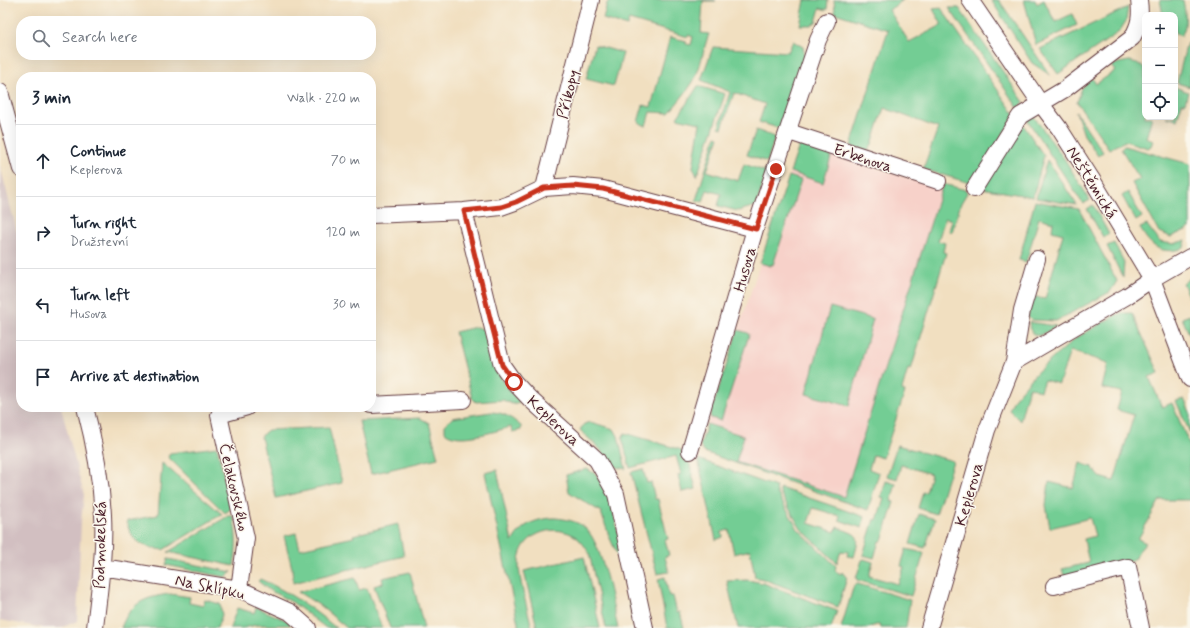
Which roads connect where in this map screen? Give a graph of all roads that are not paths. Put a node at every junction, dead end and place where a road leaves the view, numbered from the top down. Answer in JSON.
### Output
{"nodes":[{"id":1,"x":591,"y":0,"type":"edge"},
{"id":2,"x":970,"y":0,"type":"edge"},
{"id":3,"x":1139,"y":0,"type":"edge"},
{"id":4,"x":827,"y":21,"type":"dead end"},
{"id":5,"x":0,"y":92,"type":"edge"},
{"id":6,"x":1041,"y":104,"type":"junction"},
{"id":7,"x":789,"y":132,"type":"junction"},
{"id":8,"x":16,"y":151,"type":"edge"},
{"id":9,"x":938,"y":181,"type":"dead end"},
{"id":10,"x":544,"y":188,"type":"junction"},
{"id":11,"x":974,"y":189,"type":"dead end"},
{"id":12,"x":464,"y":211,"type":"junction"},
{"id":13,"x":376,"y":215,"type":"edge"},
{"id":14,"x":756,"y":229,"type":"junction"},
{"id":15,"x":1190,"y":257,"type":"edge"},
{"id":16,"x":1037,"y":259,"type":"dead end"},
{"id":17,"x":1152,"y":279,"type":"junction"},
{"id":18,"x":1014,"y":362,"type":"junction"},
{"id":19,"x":1190,"y":379,"type":"edge"},
{"id":20,"x":463,"y":400,"type":"dead end"},
{"id":21,"x":376,"y":405,"type":"edge"},
{"id":22,"x":86,"y":412,"type":"edge"},
{"id":23,"x":229,"y":412,"type":"edge"},
{"id":24,"x":690,"y":451,"type":"dead end"},
{"id":25,"x":102,"y":567,"type":"junction"},
{"id":26,"x":1054,"y":586,"type":"dead end"},
{"id":27,"x":239,"y":589,"type":"junction"},
{"id":28,"x":290,"y":612,"type":"junction"},
{"id":29,"x":95,"y":628,"type":"edge"},
{"id":30,"x":293,"y":628,"type":"edge"},
{"id":31,"x":308,"y":628,"type":"edge"},
{"id":32,"x":645,"y":628,"type":"edge"},
{"id":33,"x":929,"y":628,"type":"edge"},
{"id":34,"x":1141,"y":628,"type":"edge"}],
"edges":[{"from":1,"to":10,"type":"street","name":"Příkopy"},
{"from":2,"to":6,"type":"street","name":"Neštěmická"},
{"from":3,"to":6,"type":"street"},
{"from":4,"to":7,"type":"street","name":"Husova"},
{"from":5,"to":8,"type":"street"},
{"from":6,"to":11,"type":"street"},
{"from":6,"to":17,"type":"street","name":"Neštěmická"},
{"from":7,"to":9,"type":"street","name":"Erbenova"},
{"from":7,"to":14,"type":"street","name":"Husova"},
{"from":10,"to":12,"type":"street"},
{"from":10,"to":14,"type":"street"},
{"from":12,"to":13,"type":"street"},
{"from":12,"to":32,"type":"street","name":"Keplerova"},
{"from":14,"to":24,"type":"street","name":"Husova"},
{"from":15,"to":17,"type":"street"},
{"from":16,"to":18,"type":"street","name":"Keplerova"},
{"from":17,"to":18,"type":"street"},
{"from":17,"to":19,"type":"street","name":"Neštěmická"},
{"from":18,"to":33,"type":"street","name":"Keplerova"},
{"from":20,"to":21,"type":"street"},
{"from":22,"to":25,"type":"street","name":"Podmokelská"},
{"from":23,"to":27,"type":"street","name":"Čelakovského"},
{"from":25,"to":27,"type":"street","name":"Na Sklípku"},
{"from":25,"to":29,"type":"street","name":"Podmokelská"},
{"from":26,"to":34,"type":"street"},
{"from":27,"to":28,"type":"street","name":"Na Sklípku"},
{"from":28,"to":30,"type":"street"},
{"from":28,"to":31,"type":"street","name":"Na Sklípku"}]}
